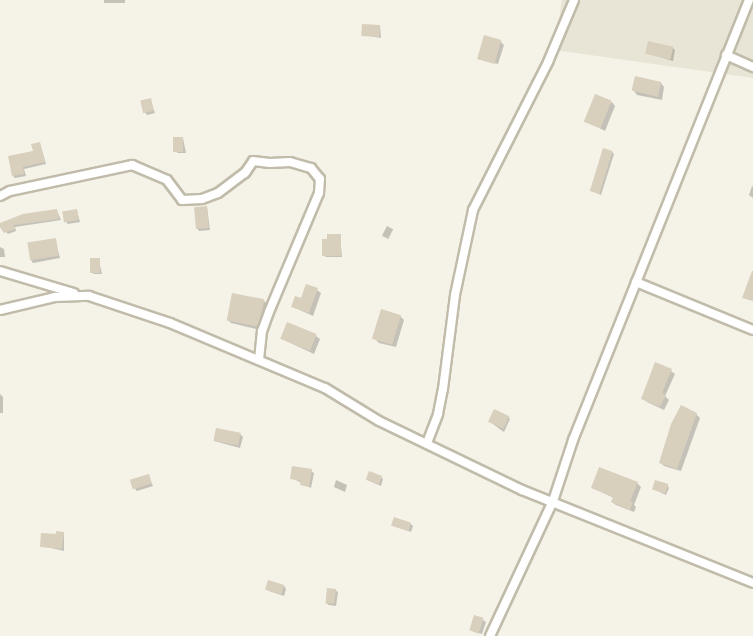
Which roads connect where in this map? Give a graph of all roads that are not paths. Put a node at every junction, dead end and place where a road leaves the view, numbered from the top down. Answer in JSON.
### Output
{"nodes":[{"id":1,"x":574,"y":0,"type":"edge"},
{"id":2,"x":749,"y":0,"type":"edge"},
{"id":3,"x":726,"y":55,"type":"junction"},
{"id":4,"x":753,"y":67,"type":"edge"},
{"id":5,"x":0,"y":196,"type":"edge"},
{"id":6,"x":0,"y":271,"type":"edge"},
{"id":7,"x":636,"y":282,"type":"junction"},
{"id":8,"x":81,"y":295,"type":"junction"},
{"id":9,"x":0,"y":310,"type":"edge"},
{"id":10,"x":753,"y":330,"type":"edge"},
{"id":11,"x":258,"y":360,"type":"junction"},
{"id":12,"x":427,"y":444,"type":"junction"},
{"id":13,"x":553,"y":501,"type":"junction"},
{"id":14,"x":753,"y":583,"type":"edge"},
{"id":15,"x":490,"y":636,"type":"edge"}],
"edges":[{"from":1,"to":12,"type":"street"},
{"from":2,"to":3,"type":"street"},
{"from":3,"to":4,"type":"street"},
{"from":3,"to":7,"type":"street"},
{"from":5,"to":11,"type":"street"},
{"from":6,"to":8,"type":"street"},
{"from":7,"to":10,"type":"street"},
{"from":7,"to":13,"type":"street"},
{"from":8,"to":9,"type":"street"},
{"from":8,"to":11,"type":"street"},
{"from":11,"to":12,"type":"street"},
{"from":12,"to":13,"type":"street"},
{"from":13,"to":14,"type":"street"},
{"from":13,"to":15,"type":"street"}]}
